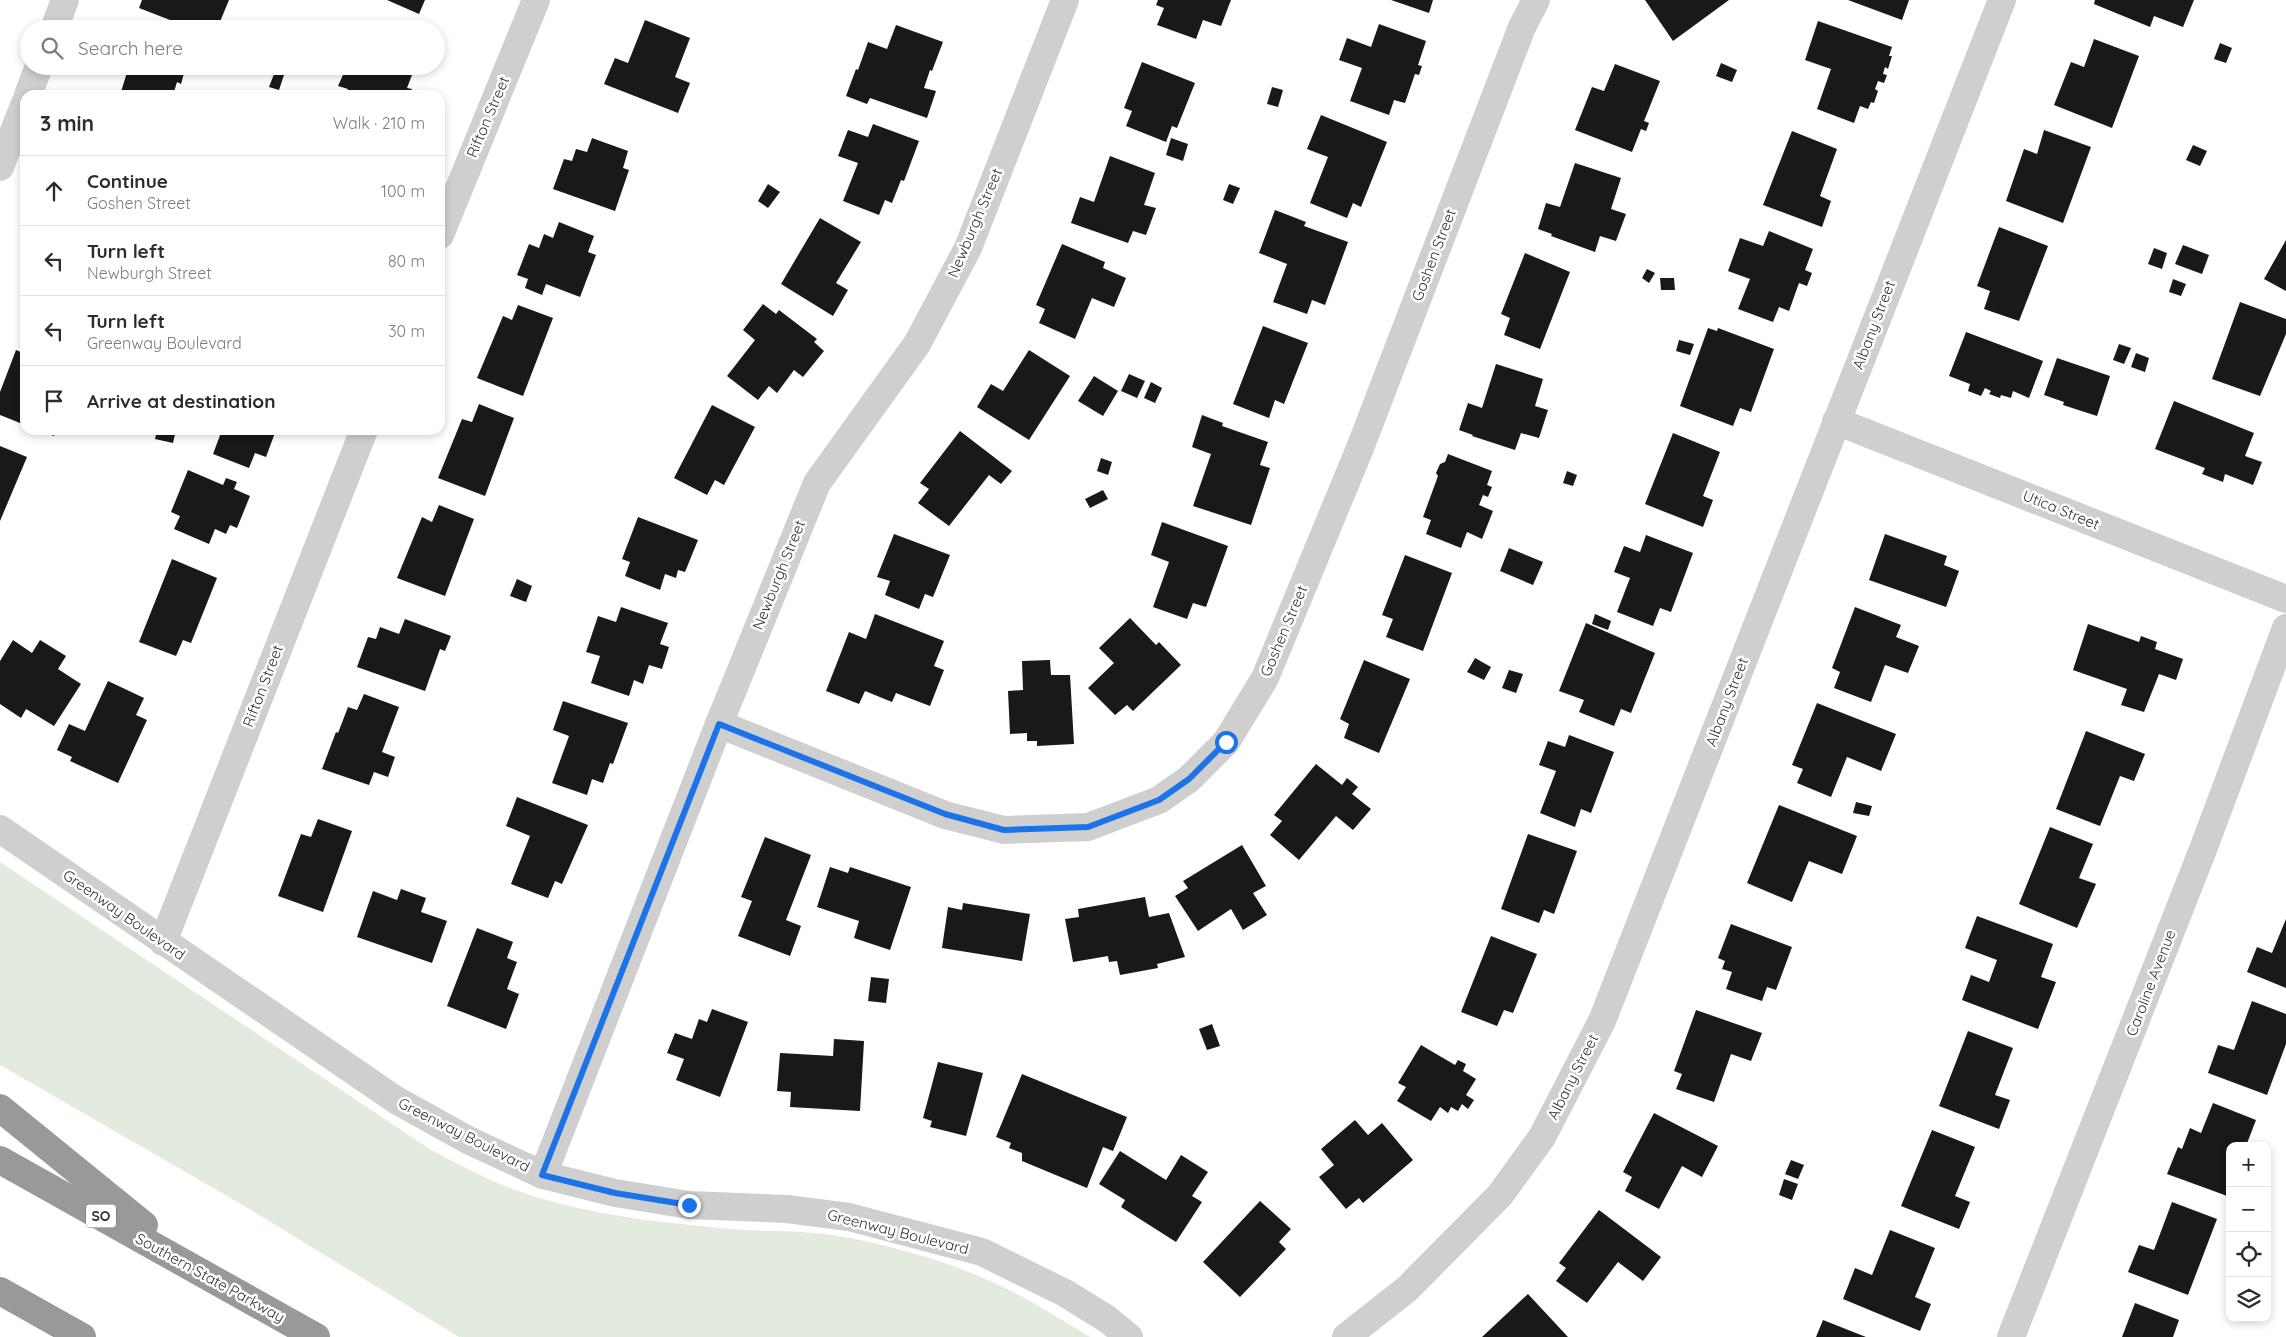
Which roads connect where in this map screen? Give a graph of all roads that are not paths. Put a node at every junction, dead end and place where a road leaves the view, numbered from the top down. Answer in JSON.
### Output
{"nodes":[{"id":1,"x":65,"y":0,"type":"edge"},
{"id":2,"x":536,"y":0,"type":"edge"},
{"id":3,"x":1065,"y":0,"type":"edge"},
{"id":4,"x":1536,"y":0,"type":"edge"},
{"id":5,"x":2002,"y":0,"type":"edge"},
{"id":6,"x":57,"y":20,"type":"edge"},
{"id":7,"x":36,"y":75,"type":"edge"},
{"id":8,"x":30,"y":90,"type":"edge"},
{"id":9,"x":20,"y":116,"type":"edge"},
{"id":10,"x":0,"y":167,"type":"edge"},
{"id":11,"x":445,"y":223,"type":"edge"},
{"id":12,"x":1836,"y":421,"type":"junction"},
{"id":13,"x":362,"y":435,"type":"edge"},
{"id":14,"x":2286,"y":598,"type":"edge"},
{"id":15,"x":2286,"y":628,"type":"edge"},
{"id":16,"x":719,"y":724,"type":"junction"},
{"id":17,"x":0,"y":829,"type":"edge"},
{"id":18,"x":163,"y":942,"type":"junction"},
{"id":19,"x":0,"y":1108,"type":"edge"},
{"id":20,"x":0,"y":1160,"type":"edge"},
{"id":21,"x":542,"y":1175,"type":"junction"},
{"id":22,"x":201,"y":1272,"type":"junction"},
{"id":23,"x":0,"y":1291,"type":"edge"},
{"id":24,"x":82,"y":1337,"type":"edge"},
{"id":25,"x":316,"y":1337,"type":"edge"},
{"id":26,"x":1129,"y":1337,"type":"edge"},
{"id":27,"x":1346,"y":1337,"type":"edge"},
{"id":28,"x":2012,"y":1337,"type":"edge"}],
"edges":[{"from":1,"to":6,"type":"street"},
{"from":2,"to":11,"type":"street","name":"Rifton Street"},
{"from":3,"to":16,"type":"street","name":"Newburgh Street"},
{"from":4,"to":16,"type":"street","name":"Goshen Street"},
{"from":5,"to":12,"type":"street","name":"Albany Street"},
{"from":7,"to":8,"type":"street"},
{"from":9,"to":10,"type":"street"},
{"from":12,"to":14,"type":"street","name":"Utica Street"},
{"from":12,"to":27,"type":"street","name":"Albany Street"},
{"from":13,"to":18,"type":"street","name":"Rifton Street"},
{"from":15,"to":28,"type":"street","name":"Caroline Avenue"},
{"from":16,"to":21,"type":"street","name":"Newburgh Street"},
{"from":17,"to":18,"type":"street","name":"Greenway Boulevard"},
{"from":18,"to":21,"type":"street","name":"Greenway Boulevard"},
{"from":19,"to":22,"type":"highway"},
{"from":20,"to":22,"type":"highway","name":"Southern State Parkway","number":"SO"},
{"from":21,"to":26,"type":"street","name":"Greenway Boulevard"},
{"from":22,"to":25,"type":"highway","name":"Southern State Parkway","number":"SO"},
{"from":23,"to":24,"type":"highway"}]}
